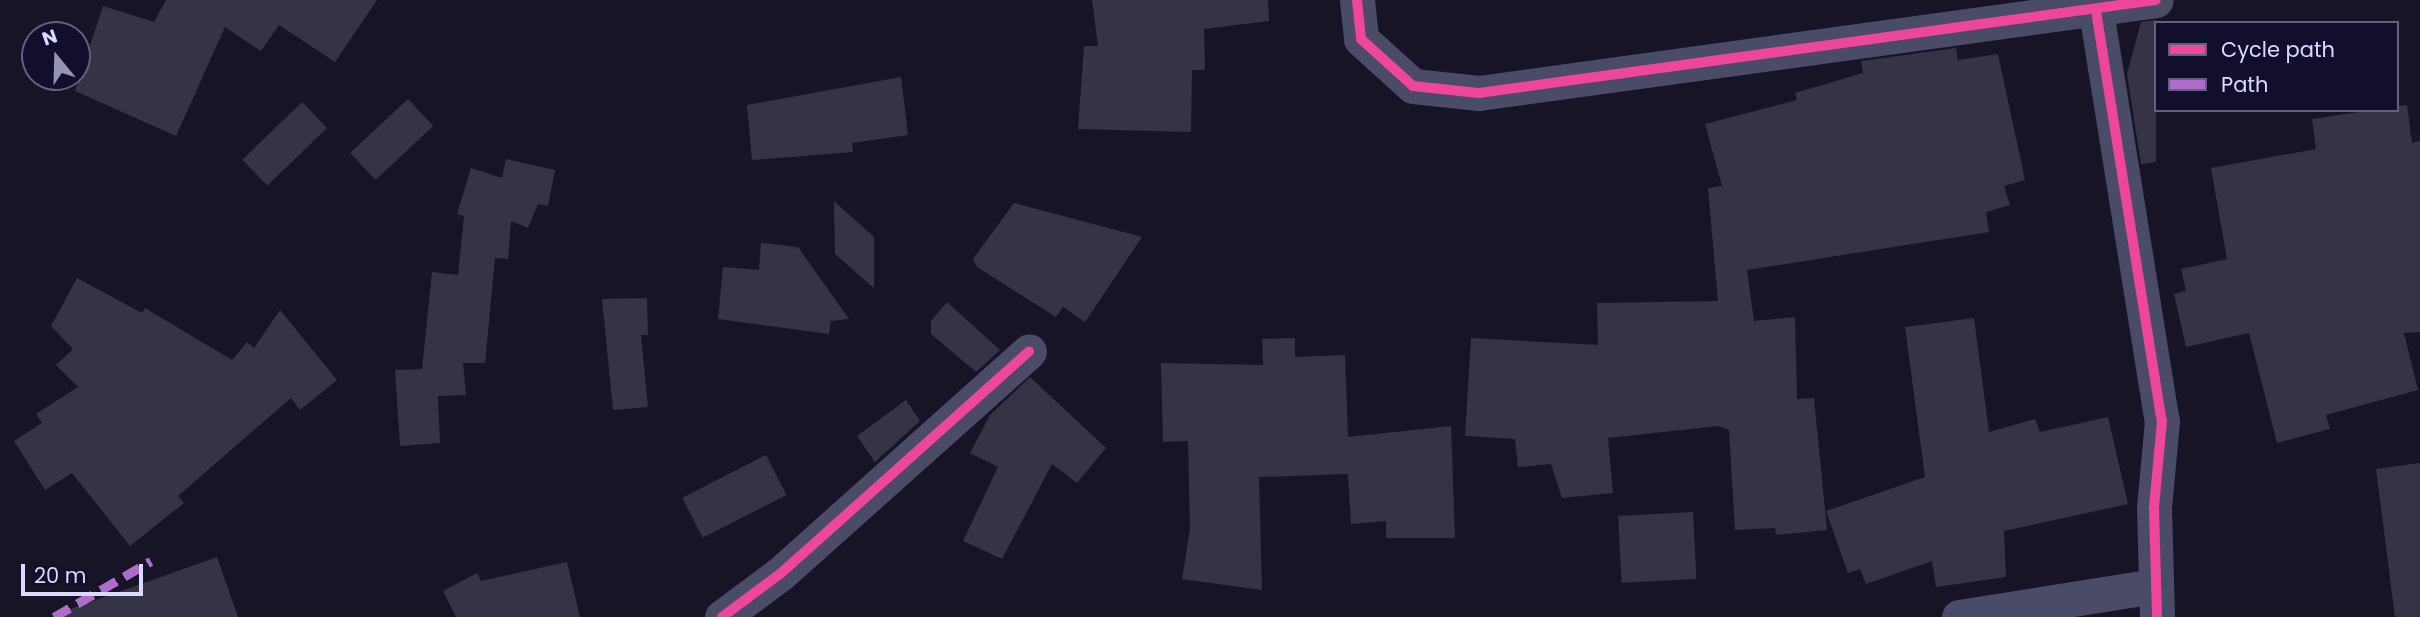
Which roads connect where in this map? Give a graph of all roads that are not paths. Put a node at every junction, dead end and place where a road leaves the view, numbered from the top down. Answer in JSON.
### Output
{"nodes":[{"id":1,"x":1357,"y":0,"type":"edge"},
{"id":2,"x":2156,"y":0,"type":"edge"},
{"id":3,"x":2096,"y":11,"type":"junction"},
{"id":4,"x":1029,"y":351,"type":"dead end"},
{"id":5,"x":2156,"y":601,"type":"edge"},
{"id":6,"x":722,"y":617,"type":"edge"},
{"id":7,"x":1959,"y":617,"type":"edge"}],
"edges":[{"from":1,"to":3,"type":"street"},
{"from":2,"to":3,"type":"street"},
{"from":3,"to":5,"type":"street"},
{"from":4,"to":6,"type":"street"},
{"from":5,"to":7,"type":"street"}]}
